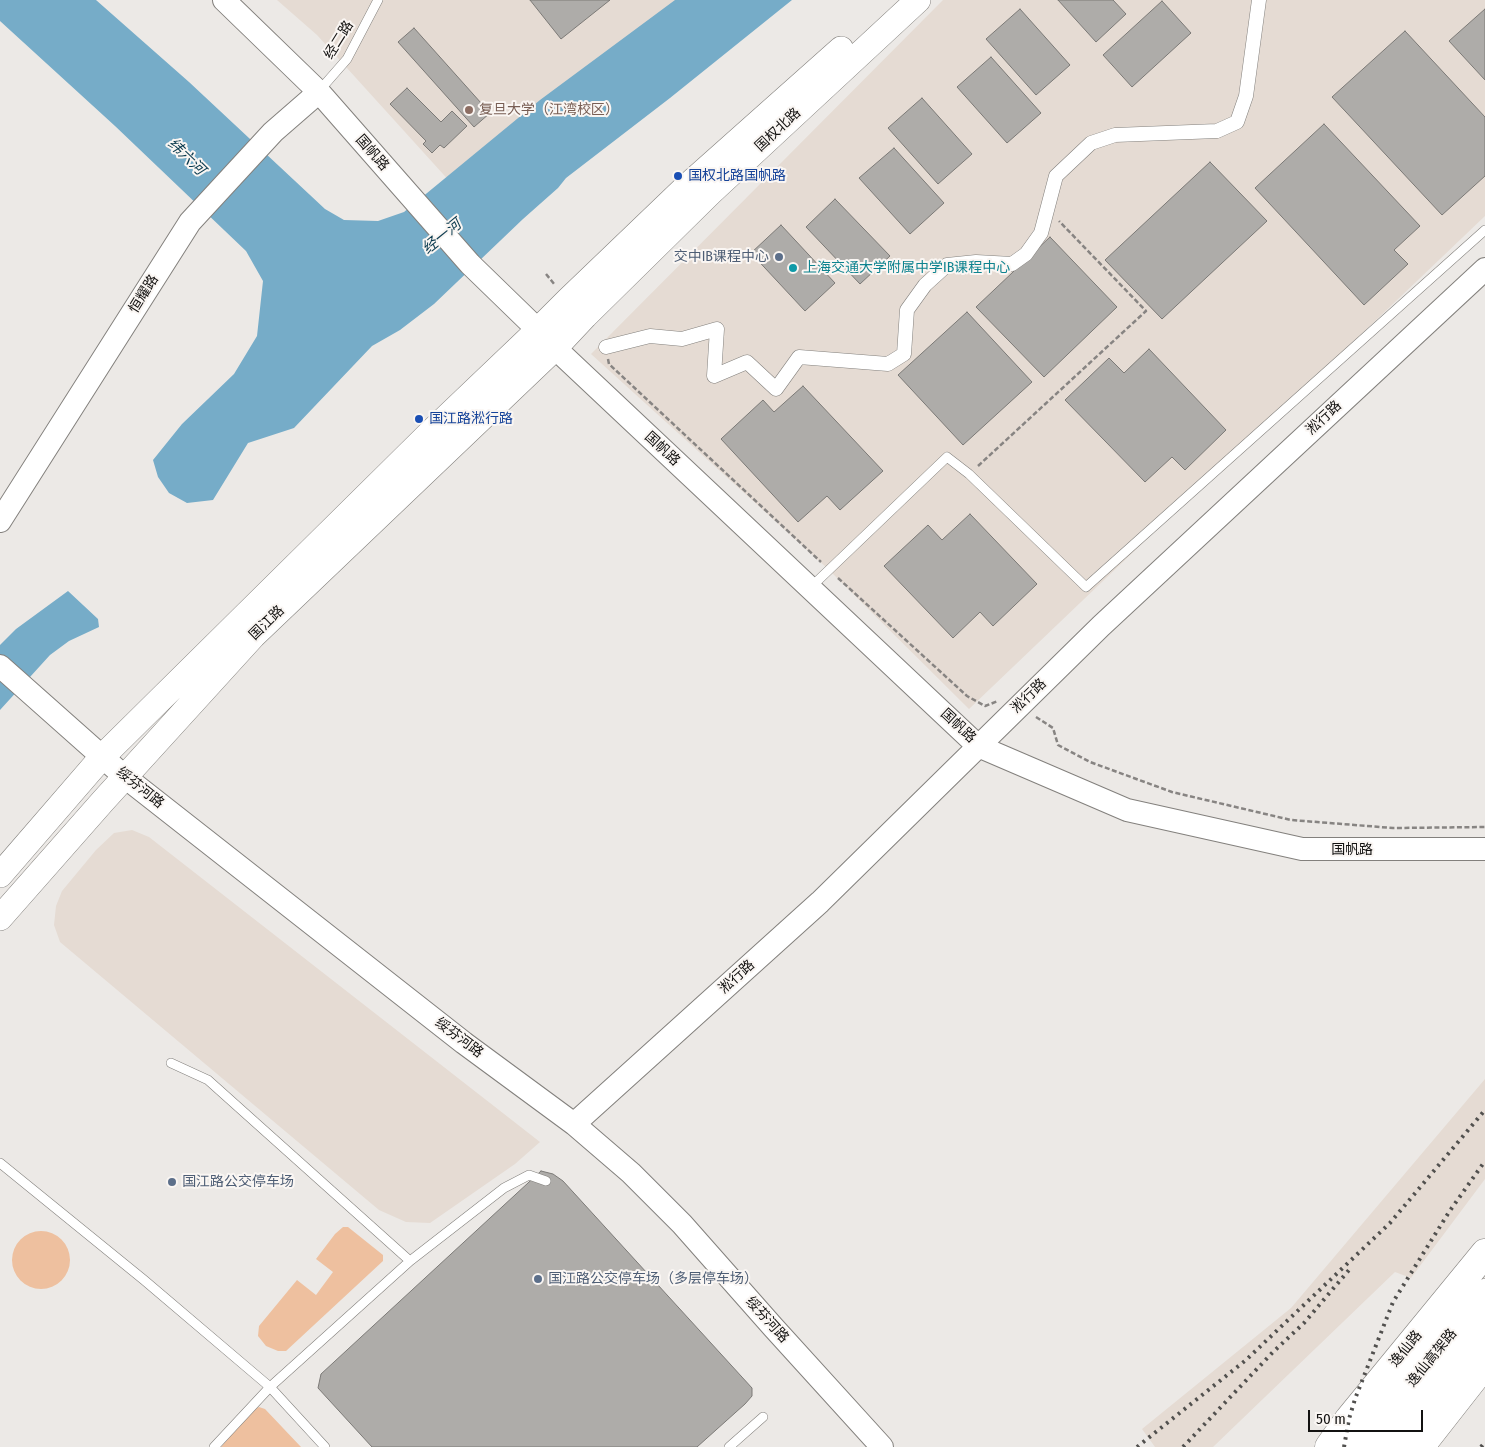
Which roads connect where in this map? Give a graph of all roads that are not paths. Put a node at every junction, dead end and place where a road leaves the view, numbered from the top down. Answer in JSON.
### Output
{"nodes":[{"id":1,"x":224,"y":0,"type":"edge"},
{"id":2,"x":378,"y":0,"type":"edge"},
{"id":3,"x":895,"y":0,"type":"edge"},
{"id":4,"x":918,"y":0,"type":"edge"},
{"id":5,"x":1259,"y":0,"type":"edge"},
{"id":6,"x":319,"y":92,"type":"junction"},
{"id":7,"x":1485,"y":230,"type":"edge"},
{"id":8,"x":1485,"y":269,"type":"edge"},
{"id":9,"x":547,"y":339,"type":"junction"},
{"id":10,"x":606,"y":347,"type":"road end"},
{"id":11,"x":0,"y":521,"type":"edge"},
{"id":12,"x":810,"y":588,"type":"junction"},
{"id":13,"x":0,"y":666,"type":"edge"},
{"id":14,"x":978,"y":746,"type":"junction"},
{"id":15,"x":102,"y":757,"type":"junction"},
{"id":16,"x":125,"y":777,"type":"junction"},
{"id":17,"x":1485,"y":849,"type":"edge"},
{"id":18,"x":0,"y":875,"type":"edge"},
{"id":19,"x":0,"y":918,"type":"edge"},
{"id":20,"x":171,"y":1063,"type":"dead end"},
{"id":21,"x":574,"y":1124,"type":"junction"},
{"id":22,"x":0,"y":1163,"type":"edge"},
{"id":23,"x":546,"y":1181,"type":"dead end"},
{"id":24,"x":1485,"y":1253,"type":"edge"},
{"id":25,"x":410,"y":1261,"type":"junction"},
{"id":26,"x":1485,"y":1293,"type":"edge"},
{"id":27,"x":1485,"y":1328,"type":"edge"},
{"id":28,"x":1485,"y":1340,"type":"edge"},
{"id":29,"x":1485,"y":1364,"type":"edge"},
{"id":30,"x":270,"y":1387,"type":"junction"},
{"id":31,"x":763,"y":1417,"type":"dead end"},
{"id":32,"x":1409,"y":1446,"type":"edge"},
{"id":33,"x":214,"y":1447,"type":"edge"},
{"id":34,"x":325,"y":1447,"type":"edge"},
{"id":35,"x":729,"y":1447,"type":"edge"},
{"id":36,"x":882,"y":1447,"type":"edge"},
{"id":37,"x":1329,"y":1447,"type":"edge"},
{"id":38,"x":1360,"y":1447,"type":"edge"},
{"id":39,"x":1391,"y":1447,"type":"edge"}],
"edges":[{"from":1,"to":6,"type":"street","name":"国帆路"},
{"from":2,"to":6,"type":"lane","name":"经二路"},
{"from":3,"to":9,"type":"main road","name":"国权北路"},
{"from":4,"to":9,"type":"main road","name":"国权北路"},
{"from":5,"to":10,"type":"street"},
{"from":6,"to":9,"type":"street","name":"国帆路"},
{"from":6,"to":11,"type":"street","name":"恒耀路"},
{"from":7,"to":12,"type":"lane"},
{"from":8,"to":14,"type":"street","name":"淞行路"},
{"from":9,"to":12,"type":"street","name":"国帆路"},
{"from":9,"to":15,"type":"main road","name":"国江路"},
{"from":9,"to":16,"type":"main road","name":"国江路"},
{"from":12,"to":14,"type":"street","name":"国帆路"},
{"from":13,"to":15,"type":"street","name":"绥芬河路"},
{"from":14,"to":17,"type":"street","name":"国帆路"},
{"from":14,"to":21,"type":"street","name":"淞行路"},
{"from":15,"to":16,"type":"street","name":"绥芬河路"},
{"from":15,"to":18,"type":"main road","name":"国江路"},
{"from":16,"to":19,"type":"main road","name":"国江路"},
{"from":16,"to":21,"type":"street","name":"绥芬河路"},
{"from":20,"to":25,"type":"lane"},
{"from":21,"to":36,"type":"street","name":"绥芬河路"},
{"from":22,"to":30,"type":"lane"},
{"from":23,"to":25,"type":"lane"},
{"from":24,"to":37,"type":"main road","name":"逸仙路"},
{"from":25,"to":30,"type":"lane"},
{"from":26,"to":38,"type":"main road","name":"逸仙高架路"},
{"from":27,"to":39,"type":"main road","name":"逸仙高架路"},
{"from":28,"to":32,"type":"main road"},
{"from":29,"to":32,"type":"main road"},
{"from":30,"to":33,"type":"lane"},
{"from":30,"to":34,"type":"lane"},
{"from":31,"to":35,"type":"lane"}]}
